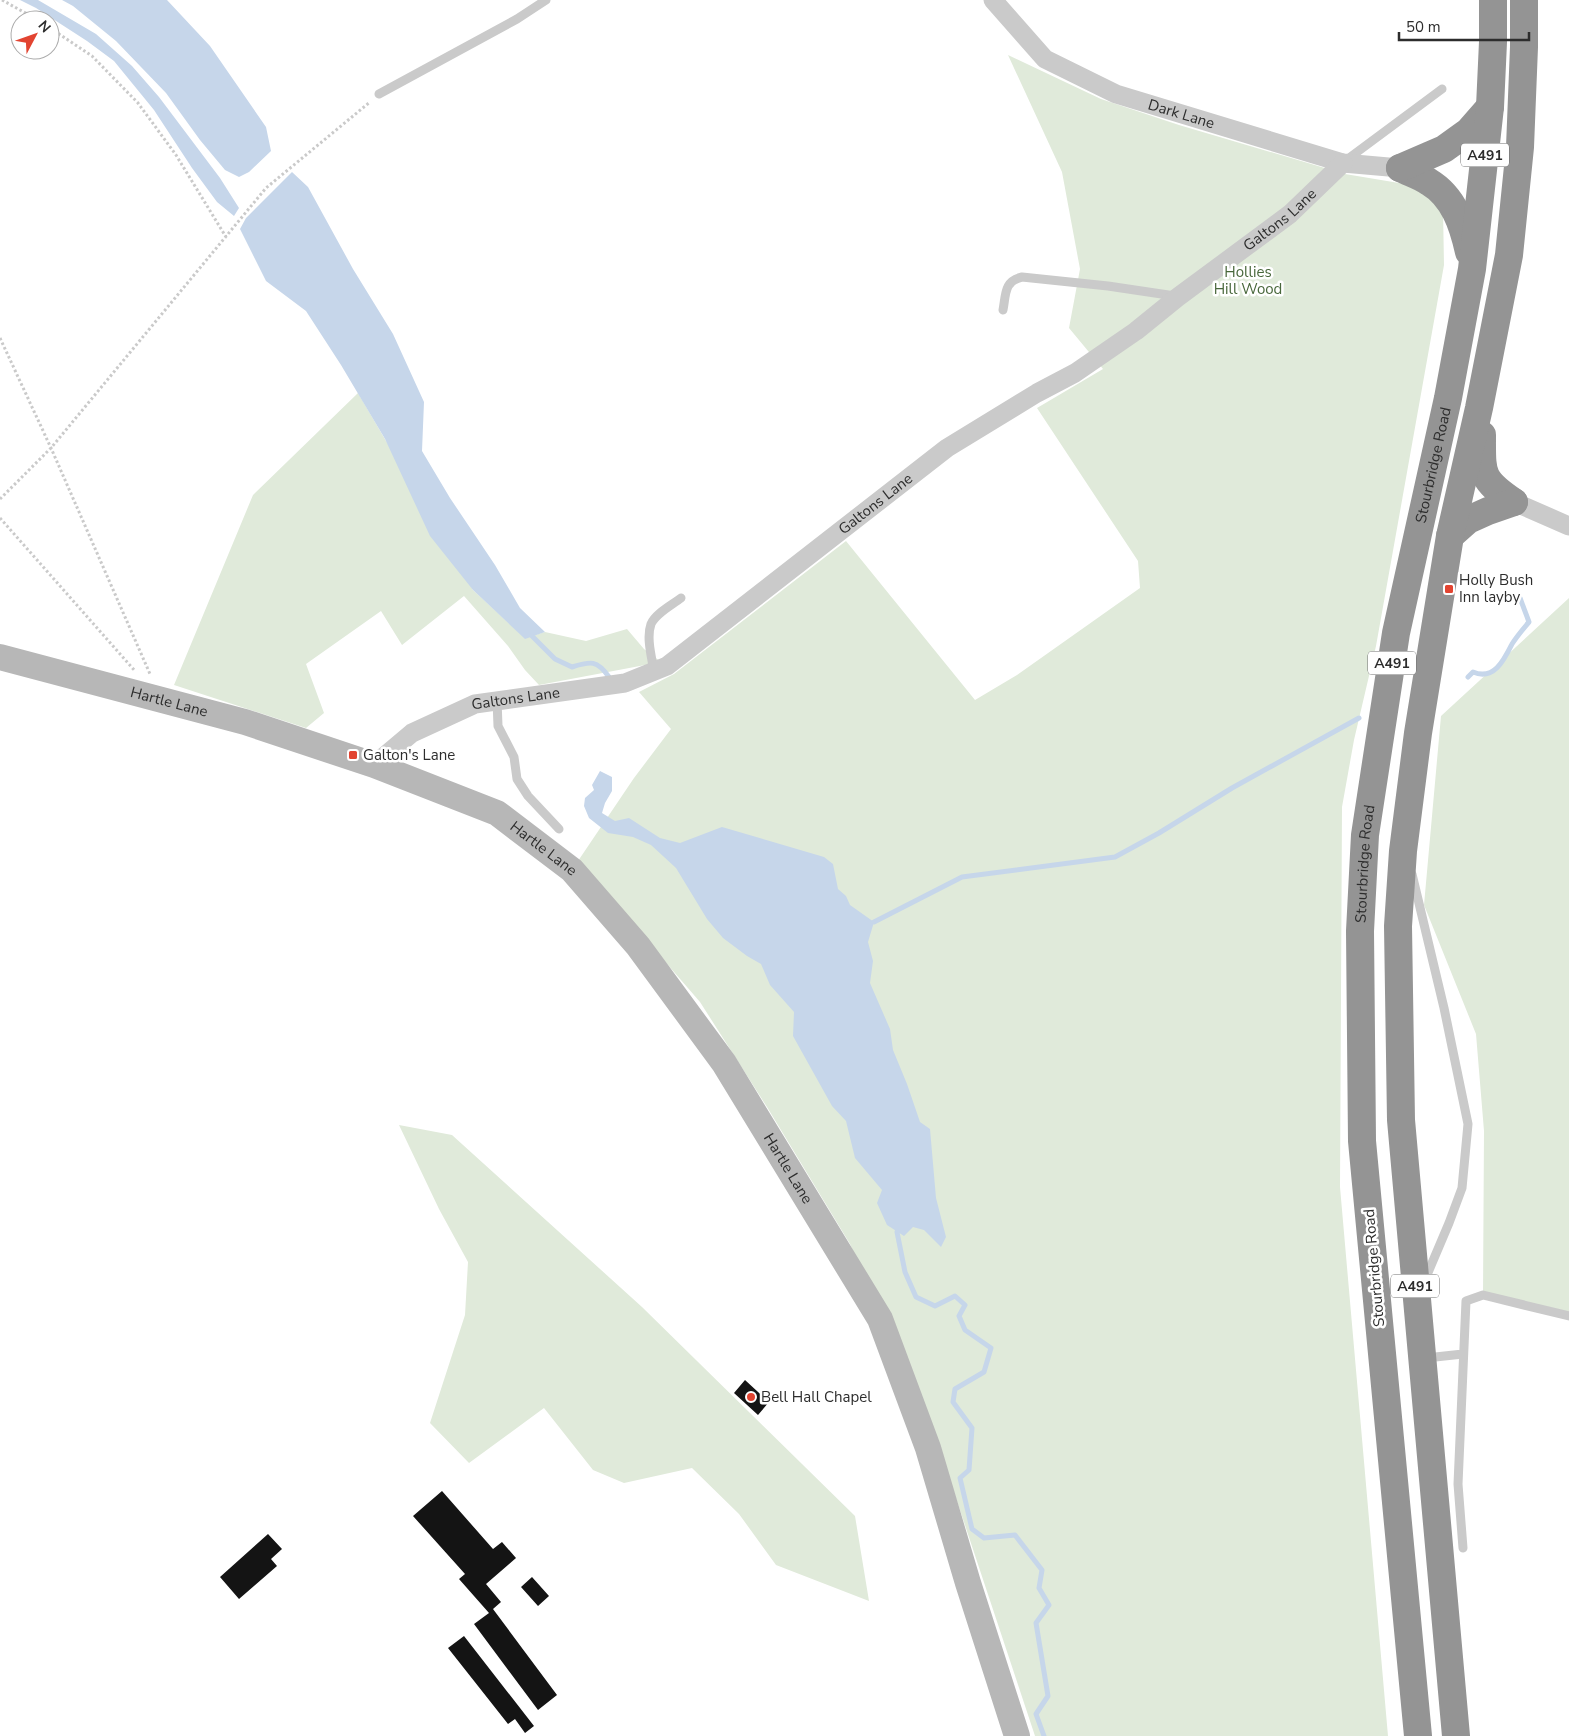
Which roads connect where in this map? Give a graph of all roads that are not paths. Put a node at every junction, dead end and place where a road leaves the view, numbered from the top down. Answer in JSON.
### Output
{"nodes":[{"id":1,"x":546,"y":0,"type":"edge"},
{"id":2,"x":993,"y":0,"type":"edge"},
{"id":3,"x":1493,"y":0,"type":"edge"},
{"id":4,"x":1524,"y":0,"type":"edge"},
{"id":5,"x":1442,"y":89,"type":"dead end"},
{"id":6,"x":379,"y":94,"type":"road end"},
{"id":7,"x":1490,"y":107,"type":"junction"},
{"id":8,"x":1343,"y":163,"type":"junction"},
{"id":9,"x":1400,"y":168,"type":"junction"},
{"id":10,"x":1472,"y":269,"type":"junction"},
{"id":11,"x":1178,"y":297,"type":"junction"},
{"id":12,"x":1003,"y":310,"type":"dead end"},
{"id":13,"x":1479,"y":408,"type":"junction"},
{"id":14,"x":1514,"y":502,"type":"junction"},
{"id":15,"x":1569,"y":526,"type":"edge"},
{"id":16,"x":1450,"y":536,"type":"junction"},
{"id":17,"x":681,"y":598,"type":"dead end"},
{"id":18,"x":0,"y":657,"type":"edge"},
{"id":19,"x":654,"y":672,"type":"junction"},
{"id":20,"x":497,"y":700,"type":"junction"},
{"id":21,"x":374,"y":764,"type":"junction"},
{"id":22,"x":559,"y":829,"type":"dead end"},
{"id":23,"x":1403,"y":851,"type":"junction"},
{"id":24,"x":1416,"y":1296,"type":"junction"},
{"id":25,"x":1569,"y":1316,"type":"edge"},
{"id":26,"x":1463,"y":1354,"type":"junction"},
{"id":27,"x":1421,"y":1359,"type":"junction"},
{"id":28,"x":1463,"y":1548,"type":"dead end"},
{"id":29,"x":1017,"y":1736,"type":"edge"},
{"id":30,"x":1418,"y":1736,"type":"edge"},
{"id":31,"x":1456,"y":1736,"type":"edge"}],
"edges":[{"from":1,"to":6,"type":"lane"},
{"from":2,"to":8,"type":"street","name":"Dark Lane"},
{"from":3,"to":7,"type":"highway","name":"Stourbridge Road","number":"A491"},
{"from":4,"to":13,"type":"highway","name":"Stourbridge Road","number":"A491"},
{"from":5,"to":8,"type":"lane"},
{"from":7,"to":9,"type":"highway"},
{"from":7,"to":10,"type":"highway","name":"Stourbridge Road","number":"A491"},
{"from":8,"to":9,"type":"street","name":"Dark Lane"},
{"from":8,"to":11,"type":"street","name":"Galtons Lane"},
{"from":9,"to":10,"type":"highway"},
{"from":10,"to":30,"type":"highway","name":"Stourbridge Road","number":"A491"},
{"from":11,"to":12,"type":"lane"},
{"from":11,"to":19,"type":"street","name":"Galtons Lane"},
{"from":13,"to":14,"type":"highway"},
{"from":13,"to":16,"type":"highway","name":"Stourbridge Road","number":"A491"},
{"from":14,"to":15,"type":"street"},
{"from":14,"to":16,"type":"highway"},
{"from":16,"to":23,"type":"highway","name":"Stourbridge Road","number":"A491"},
{"from":17,"to":19,"type":"lane"},
{"from":18,"to":21,"type":"main road","name":"Hartle Lane"},
{"from":19,"to":20,"type":"street","name":"Galtons Lane"},
{"from":20,"to":21,"type":"street","name":"Galtons Lane"},
{"from":20,"to":22,"type":"lane"},
{"from":21,"to":29,"type":"main road","name":"Hartle Lane"},
{"from":23,"to":24,"type":"highway","name":"Stourbridge Road","number":"A491"},
{"from":23,"to":24,"type":"lane"},
{"from":24,"to":27,"type":"highway","name":"Stourbridge Road","number":"A491"},
{"from":25,"to":26,"type":"lane"},
{"from":26,"to":27,"type":"lane"},
{"from":26,"to":28,"type":"lane"},
{"from":27,"to":31,"type":"highway","name":"Stourbridge Road","number":"A491"}]}
